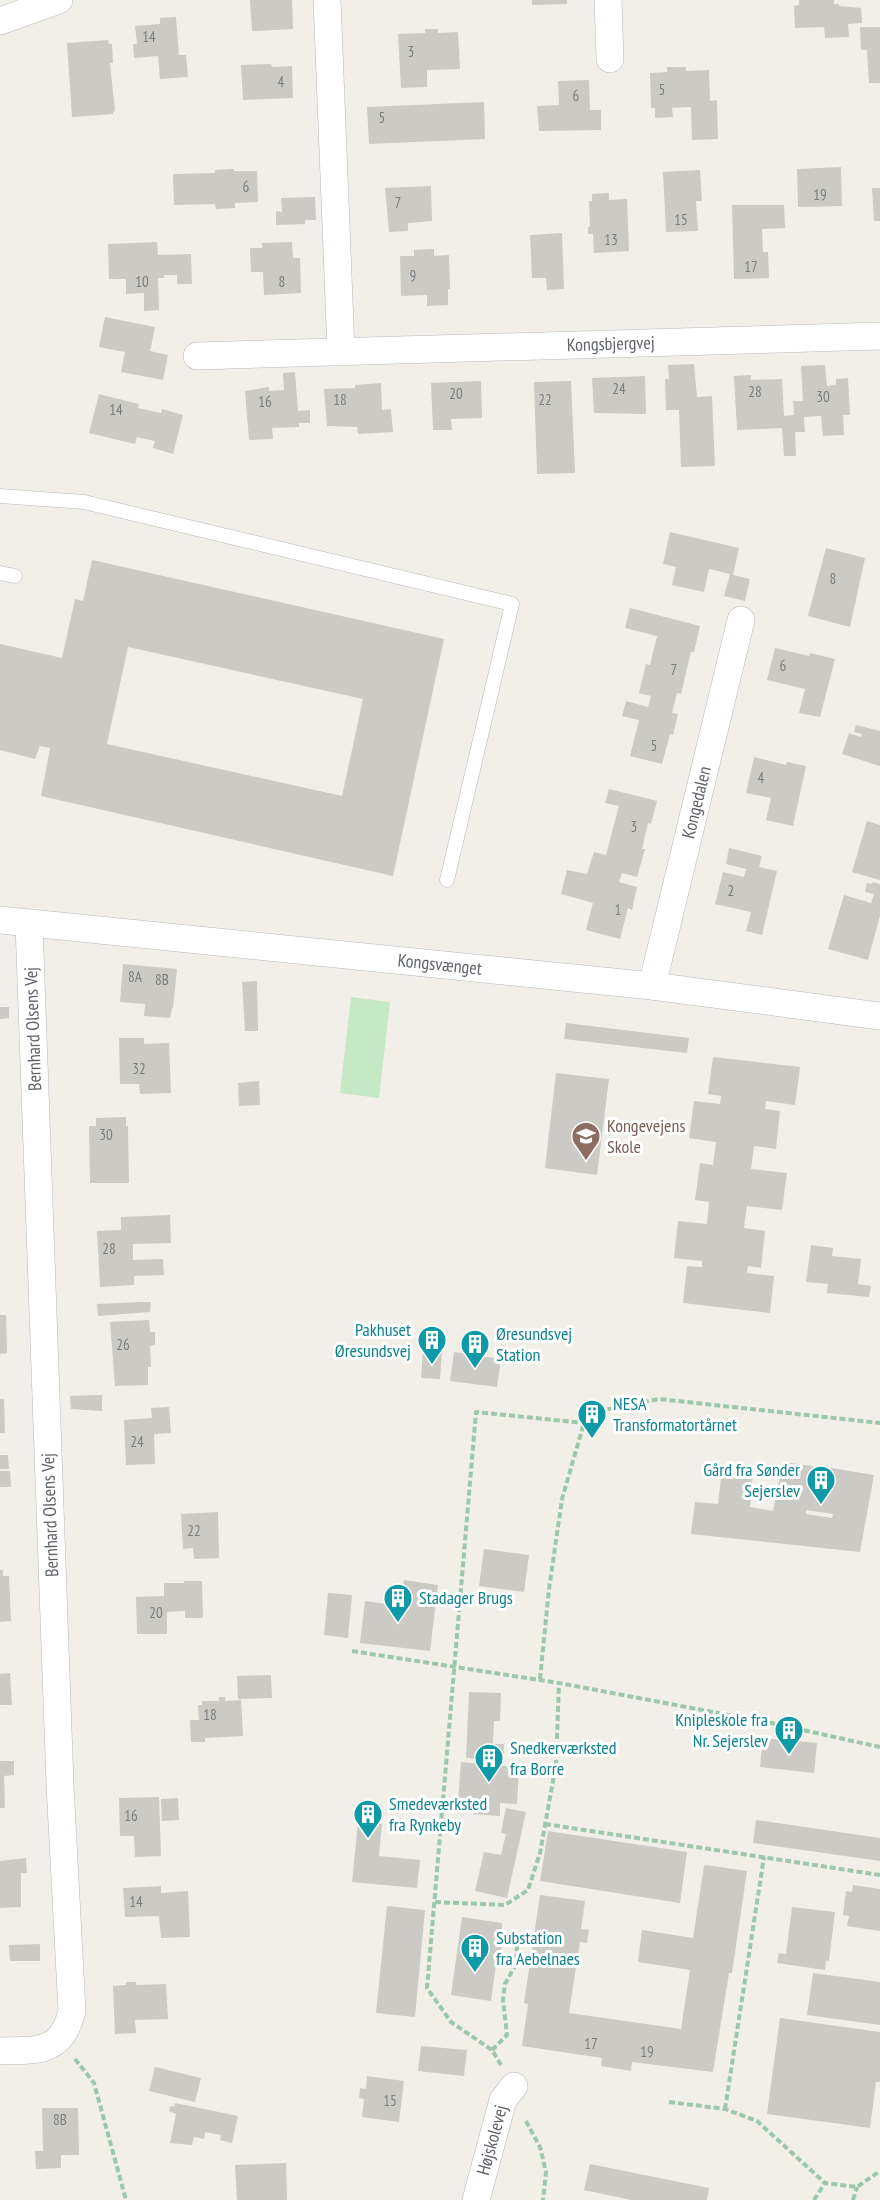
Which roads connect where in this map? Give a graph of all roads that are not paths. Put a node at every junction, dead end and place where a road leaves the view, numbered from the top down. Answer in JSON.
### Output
{"nodes":[{"id":1,"x":59,"y":0,"type":"edge"},
{"id":2,"x":327,"y":0,"type":"edge"},
{"id":3,"x":608,"y":0,"type":"edge"},
{"id":4,"x":0,"y":21,"type":"edge"},
{"id":5,"x":610,"y":59,"type":"dead end"},
{"id":6,"x":880,"y":336,"type":"edge"},
{"id":7,"x":341,"y":351,"type":"junction"},
{"id":8,"x":198,"y":356,"type":"dead end"},
{"id":9,"x":0,"y":496,"type":"edge"},
{"id":10,"x":0,"y":573,"type":"edge"},
{"id":11,"x":15,"y":576,"type":"dead end"},
{"id":12,"x":741,"y":620,"type":"dead end"},
{"id":13,"x":447,"y":880,"type":"dead end"},
{"id":14,"x":0,"y":920,"type":"edge"},
{"id":15,"x":29,"y":924,"type":"junction"},
{"id":16,"x":652,"y":986,"type":"junction"},
{"id":17,"x":880,"y":1016,"type":"edge"},
{"id":18,"x":0,"y":2051,"type":"edge"},
{"id":19,"x":514,"y":2086,"type":"road end"},
{"id":20,"x":476,"y":2200,"type":"edge"}],
"edges":[{"from":1,"to":4,"type":"street"},
{"from":2,"to":7,"type":"street"},
{"from":3,"to":5,"type":"street"},
{"from":6,"to":7,"type":"street","name":"Kongsbjergvej"},
{"from":7,"to":8,"type":"street","name":"Kongsbjergvej"},
{"from":9,"to":13,"type":"lane"},
{"from":10,"to":11,"type":"lane"},
{"from":12,"to":16,"type":"street","name":"Kongedalen"},
{"from":14,"to":15,"type":"street","name":"Kongsvænget"},
{"from":15,"to":16,"type":"street","name":"Kongsvænget"},
{"from":15,"to":18,"type":"street","name":"Bernhard Olsens Vej"},
{"from":16,"to":17,"type":"street","name":"Kongsvænget"},
{"from":19,"to":20,"type":"street","name":"Højskolevej"}]}
